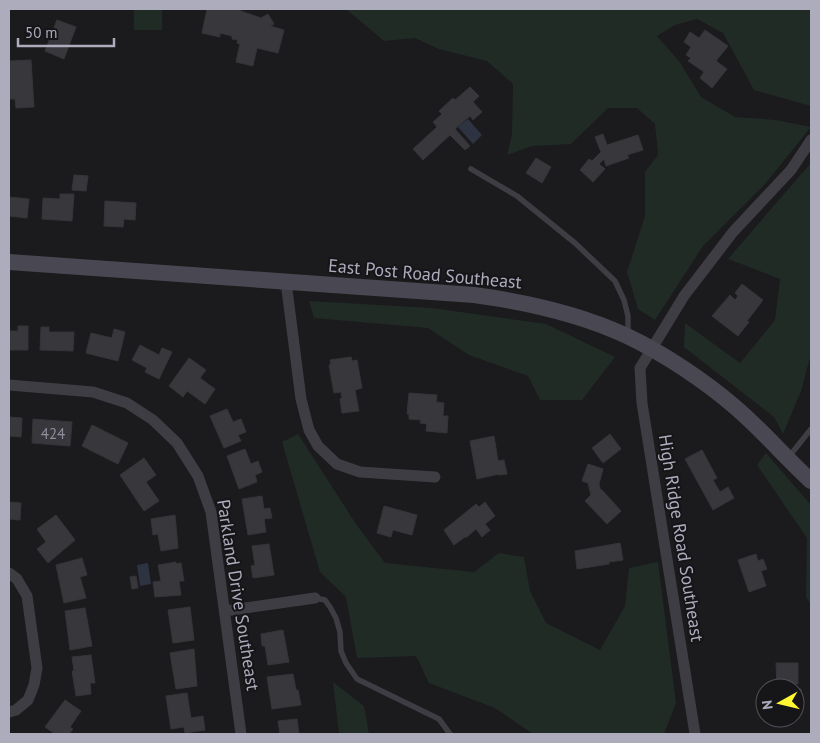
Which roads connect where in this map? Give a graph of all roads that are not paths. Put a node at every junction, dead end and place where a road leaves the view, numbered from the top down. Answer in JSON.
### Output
{"nodes":[{"id":1,"x":811,"y":140,"type":"edge"},
{"id":2,"x":471,"y":169,"type":"dead end"},
{"id":3,"x":9,"y":262,"type":"edge"},
{"id":4,"x":286,"y":282,"type":"junction"},
{"id":5,"x":628,"y":336,"type":"junction"},
{"id":6,"x":652,"y":350,"type":"junction"},
{"id":7,"x":9,"y":385,"type":"edge"},
{"id":8,"x":811,"y":429,"type":"edge"},
{"id":9,"x":787,"y":459,"type":"junction"},
{"id":10,"x":436,"y":477,"type":"dead end"},
{"id":11,"x":811,"y":481,"type":"edge"},
{"id":12,"x":9,"y":573,"type":"edge"},
{"id":13,"x":315,"y":598,"type":"joint"},
{"id":14,"x":225,"y":611,"type":"junction"},
{"id":15,"x":9,"y":712,"type":"edge"},
{"id":16,"x":241,"y":734,"type":"edge"},
{"id":17,"x":450,"y":734,"type":"edge"},
{"id":18,"x":695,"y":734,"type":"edge"}],
"edges":[{"from":1,"to":6,"type":"street","name":"High Ridge Road Southeast"},
{"from":2,"to":5,"type":"lane"},
{"from":3,"to":4,"type":"main road","name":"East Post Road Southeast"},
{"from":4,"to":5,"type":"main road","name":"East Post Road Southeast"},
{"from":4,"to":10,"type":"street"},
{"from":5,"to":6,"type":"main road","name":"East Post Road Southeast"},
{"from":6,"to":9,"type":"main road","name":"East Post Road Southeast"},
{"from":6,"to":18,"type":"street","name":"High Ridge Road Southeast"},
{"from":7,"to":14,"type":"street","name":"Parkland Drive Southeast"},
{"from":8,"to":9,"type":"lane"},
{"from":9,"to":11,"type":"main road","name":"East Post Road Southeast"},
{"from":12,"to":15,"type":"street"},
{"from":13,"to":14,"type":"street"},
{"from":13,"to":17,"type":"lane"},
{"from":14,"to":16,"type":"street","name":"Parkland Drive Southeast"}]}
